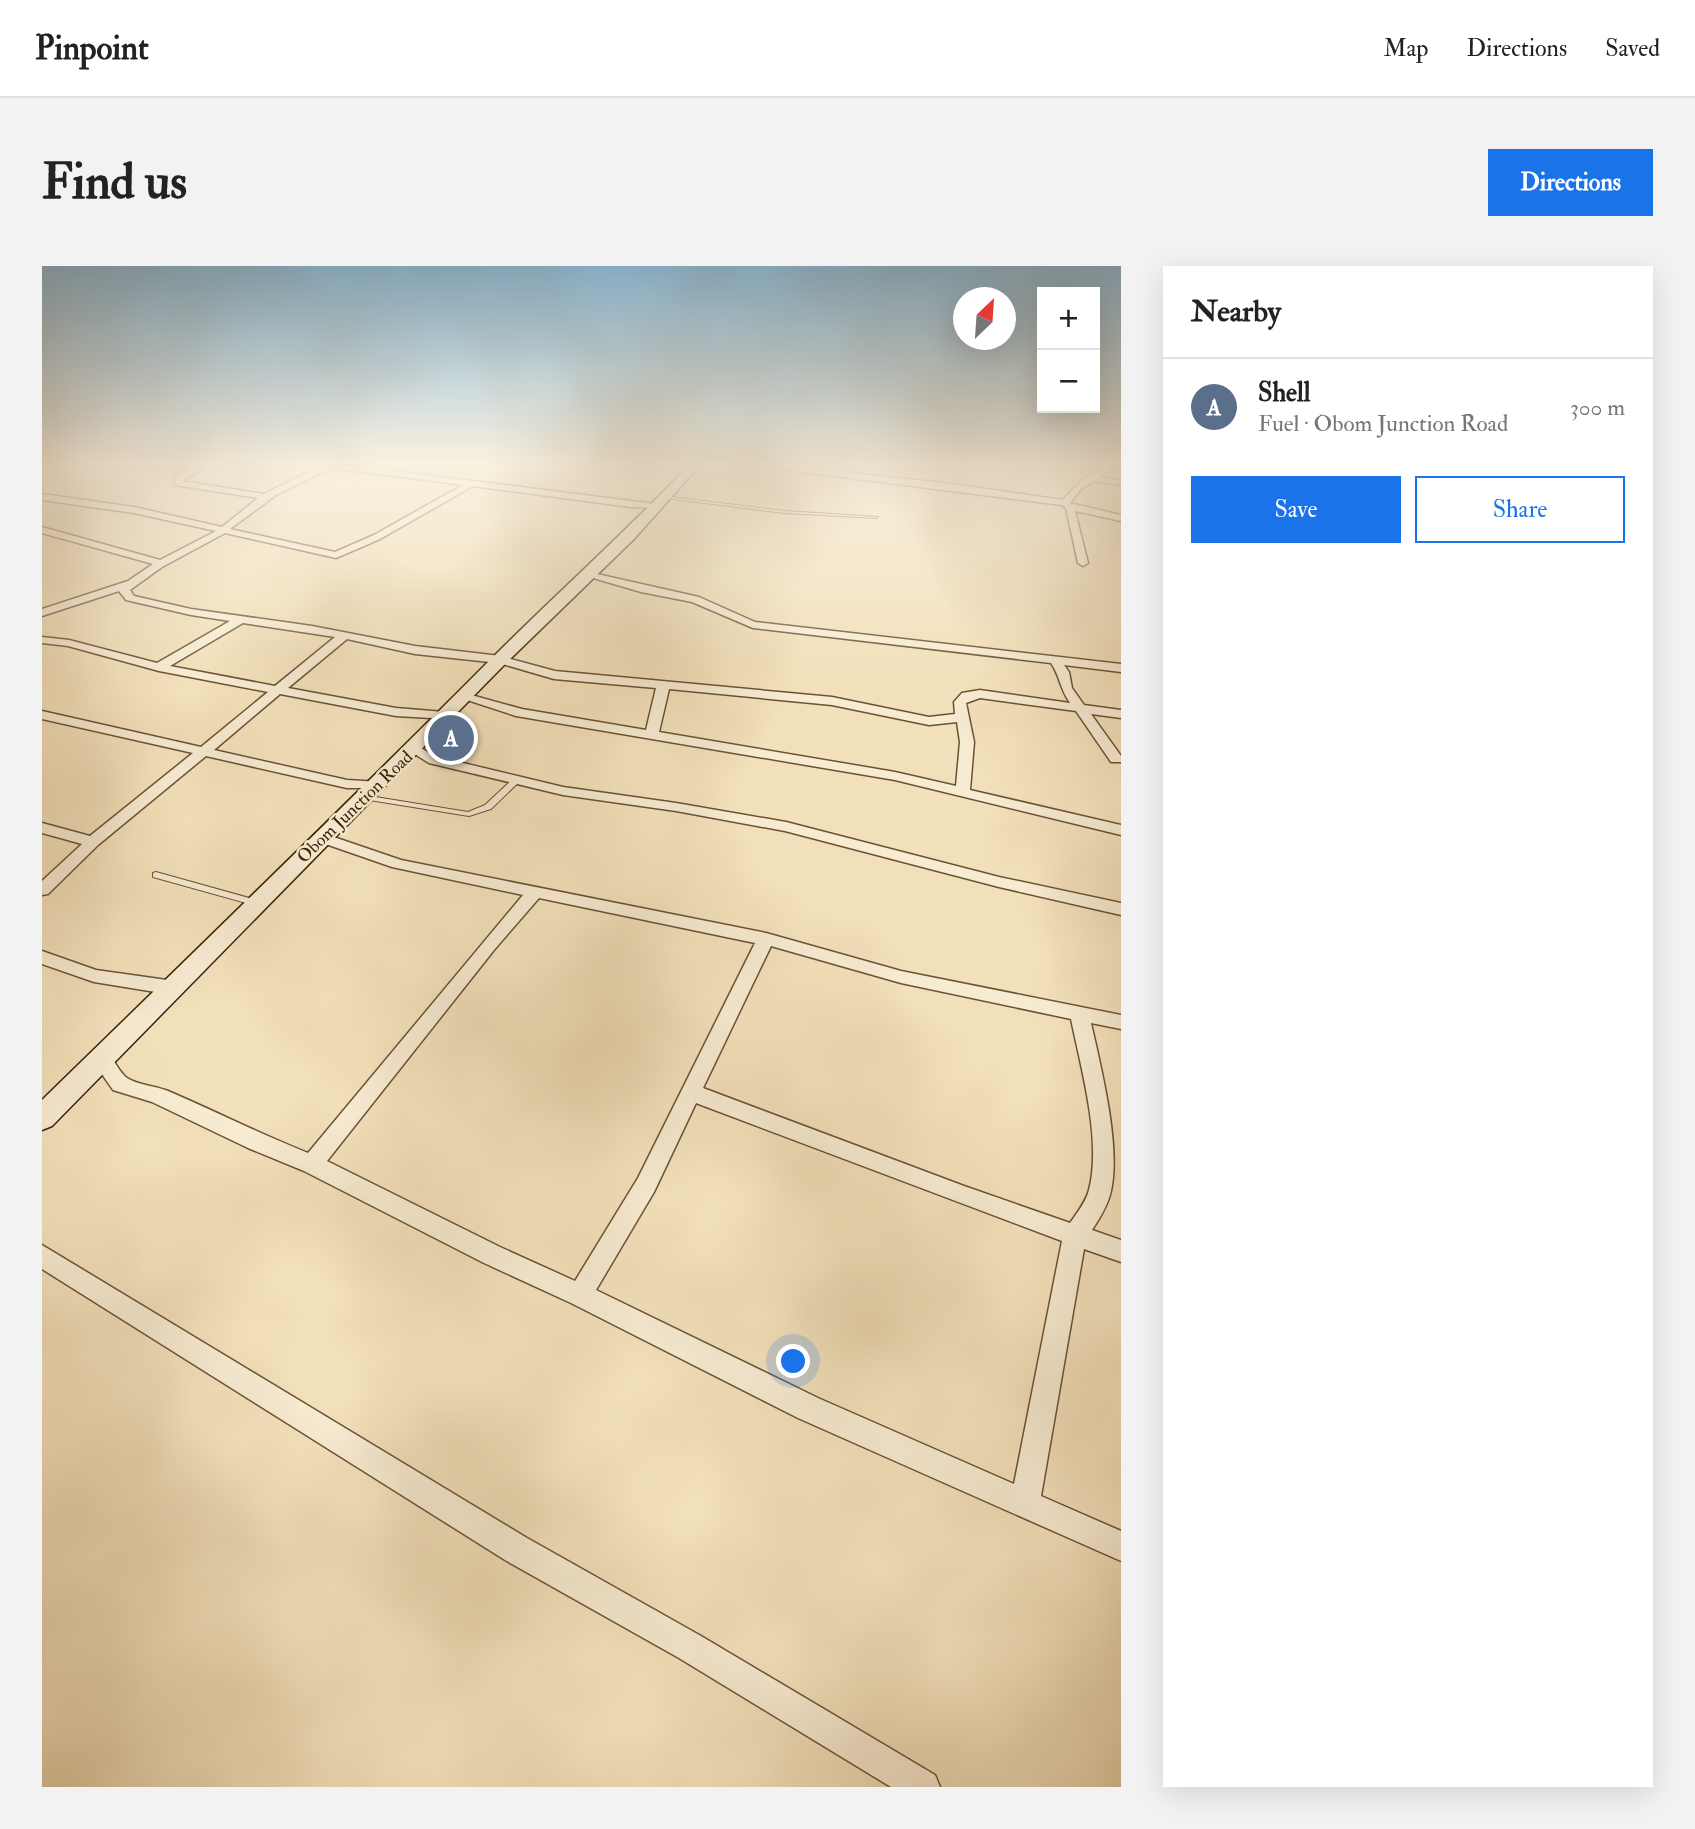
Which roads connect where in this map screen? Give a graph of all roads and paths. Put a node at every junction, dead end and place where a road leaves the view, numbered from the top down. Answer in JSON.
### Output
{"nodes":[{"id":1,"x":63,"y":536,"type":"edge"},
{"id":2,"x":212,"y":536,"type":"edge"},
{"id":3,"x":245,"y":536,"type":"edge"},
{"id":4,"x":375,"y":536,"type":"edge"},
{"id":5,"x":627,"y":536,"type":"edge"},
{"id":6,"x":1076,"y":536,"type":"edge"},
{"id":7,"x":160,"y":563,"type":"junction"},
{"id":8,"x":1083,"y":563,"type":"dead end"},
{"id":9,"x":589,"y":575,"type":"junction"},
{"id":10,"x":129,"y":584,"type":"junction"},
{"id":11,"x":42,"y":613,"type":"edge"},
{"id":12,"x":239,"y":620,"type":"junction"},
{"id":13,"x":345,"y":635,"type":"junction"},
{"id":14,"x":42,"y":640,"type":"edge"},
{"id":15,"x":1053,"y":658,"type":"junction"},
{"id":16,"x":500,"y":660,"type":"junction"},
{"id":17,"x":159,"y":667,"type":"junction"},
{"id":18,"x":1121,"y":668,"type":"edge"},
{"id":19,"x":663,"y":687,"type":"junction"},
{"id":20,"x":279,"y":688,"type":"junction"},
{"id":21,"x":464,"y":697,"type":"junction"},
{"id":22,"x":1081,"y":706,"type":"junction"},
{"id":23,"x":1121,"y":713,"type":"edge"},
{"id":24,"x":42,"y":715,"type":"edge"},
{"id":25,"x":444,"y":716,"type":"junction"},
{"id":26,"x":962,"y":716,"type":"junction"},
{"id":27,"x":652,"y":734,"type":"junction"},
{"id":28,"x":415,"y":748,"type":"junction"},
{"id":29,"x":203,"y":751,"type":"junction"},
{"id":30,"x":1116,"y":759,"type":"dead end"},
{"id":31,"x":517,"y":780,"type":"junction"},
{"id":32,"x":963,"y":790,"type":"junction"},
{"id":33,"x":370,"y":791,"type":"junction"},
{"id":34,"x":42,"y":828,"type":"edge"},
{"id":35,"x":1121,"y":830,"type":"edge"},
{"id":36,"x":322,"y":838,"type":"junction"},
{"id":37,"x":93,"y":842,"type":"junction"},
{"id":38,"x":156,"y":875,"type":"dead end"},
{"id":39,"x":42,"y":890,"type":"edge"},
{"id":40,"x":536,"y":891,"type":"junction"},
{"id":41,"x":257,"y":903,"type":"junction"},
{"id":42,"x":1121,"y":909,"type":"edge"},
{"id":43,"x":766,"y":939,"type":"junction"},
{"id":44,"x":42,"y":957,"type":"edge"},
{"id":45,"x":174,"y":988,"type":"junction"},
{"id":46,"x":1079,"y":1012,"type":"junction"},
{"id":47,"x":1121,"y":1022,"type":"edge"},
{"id":48,"x":102,"y":1060,"type":"junction"},
{"id":49,"x":690,"y":1092,"type":"junction"},
{"id":50,"x":42,"y":1118,"type":"edge"},
{"id":51,"x":312,"y":1164,"type":"junction"},
{"id":52,"x":1075,"y":1236,"type":"junction"},
{"id":53,"x":1121,"y":1251,"type":"edge"},
{"id":54,"x":42,"y":1256,"type":"edge"},
{"id":55,"x":580,"y":1295,"type":"junction"},
{"id":56,"x":1025,"y":1502,"type":"junction"},
{"id":57,"x":1121,"y":1546,"type":"edge"},
{"id":58,"x":923,"y":1787,"type":"edge"}],
"edges":[{"from":1,"to":7,"type":"street"},
{"from":2,"to":7,"type":"street"},
{"from":3,"to":4,"type":"street"},
{"from":5,"to":9,"type":"main road","name":"Obom Junction Road"},
{"from":6,"to":8,"type":"street"},
{"from":7,"to":10,"type":"street"},
{"from":9,"to":15,"type":"street"},
{"from":9,"to":16,"type":"main road","name":"Obom Junction Road"},
{"from":10,"to":11,"type":"street"},
{"from":10,"to":12,"type":"street"},
{"from":12,"to":13,"type":"street"},
{"from":12,"to":17,"type":"street"},
{"from":13,"to":16,"type":"street"},
{"from":13,"to":20,"type":"street"},
{"from":14,"to":17,"type":"street"},
{"from":15,"to":18,"type":"street"},
{"from":15,"to":22,"type":"street"},
{"from":16,"to":19,"type":"street"},
{"from":16,"to":21,"type":"main road","name":"Obom Junction Road"},
{"from":17,"to":20,"type":"street"},
{"from":19,"to":26,"type":"street"},
{"from":19,"to":27,"type":"street"},
{"from":20,"to":25,"type":"street"},
{"from":20,"to":29,"type":"street"},
{"from":21,"to":25,"type":"main road","name":"Obom Junction Road"},
{"from":21,"to":27,"type":"street"},
{"from":22,"to":23,"type":"street"},
{"from":22,"to":26,"type":"street"},
{"from":22,"to":30,"type":"street"},
{"from":24,"to":29,"type":"street"},
{"from":25,"to":28,"type":"main road","name":"Obom Junction Road"},
{"from":26,"to":32,"type":"street"},
{"from":27,"to":32,"type":"street"},
{"from":28,"to":31,"type":"street"},
{"from":28,"to":33,"type":"main road","name":"Obom Junction Road"},
{"from":29,"to":33,"type":"street"},
{"from":29,"to":37,"type":"street"},
{"from":31,"to":33,"type":"lane"},
{"from":31,"to":42,"type":"street"},
{"from":32,"to":35,"type":"street"},
{"from":33,"to":36,"type":"main road","name":"Obom Junction Road"},
{"from":34,"to":37,"type":"street"},
{"from":36,"to":40,"type":"street"},
{"from":36,"to":41,"type":"main road","name":"Obom Junction Road"},
{"from":37,"to":39,"type":"street"},
{"from":38,"to":41,"type":"lane"},
{"from":40,"to":43,"type":"street"},
{"from":40,"to":51,"type":"street"},
{"from":41,"to":45,"type":"main road","name":"Obom Junction Road"},
{"from":43,"to":46,"type":"street"},
{"from":43,"to":49,"type":"street"},
{"from":44,"to":45,"type":"street"},
{"from":45,"to":48,"type":"main road","name":"Obom Junction Road"},
{"from":46,"to":47,"type":"street"},
{"from":46,"to":52,"type":"street"},
{"from":48,"to":50,"type":"main road","name":"Obom Junction Road"},
{"from":48,"to":51,"type":"street"},
{"from":49,"to":52,"type":"street"},
{"from":49,"to":55,"type":"street"},
{"from":51,"to":55,"type":"street"},
{"from":52,"to":53,"type":"street"},
{"from":52,"to":56,"type":"street"},
{"from":54,"to":58,"type":"street"},
{"from":55,"to":56,"type":"street"},
{"from":56,"to":57,"type":"street"}]}
